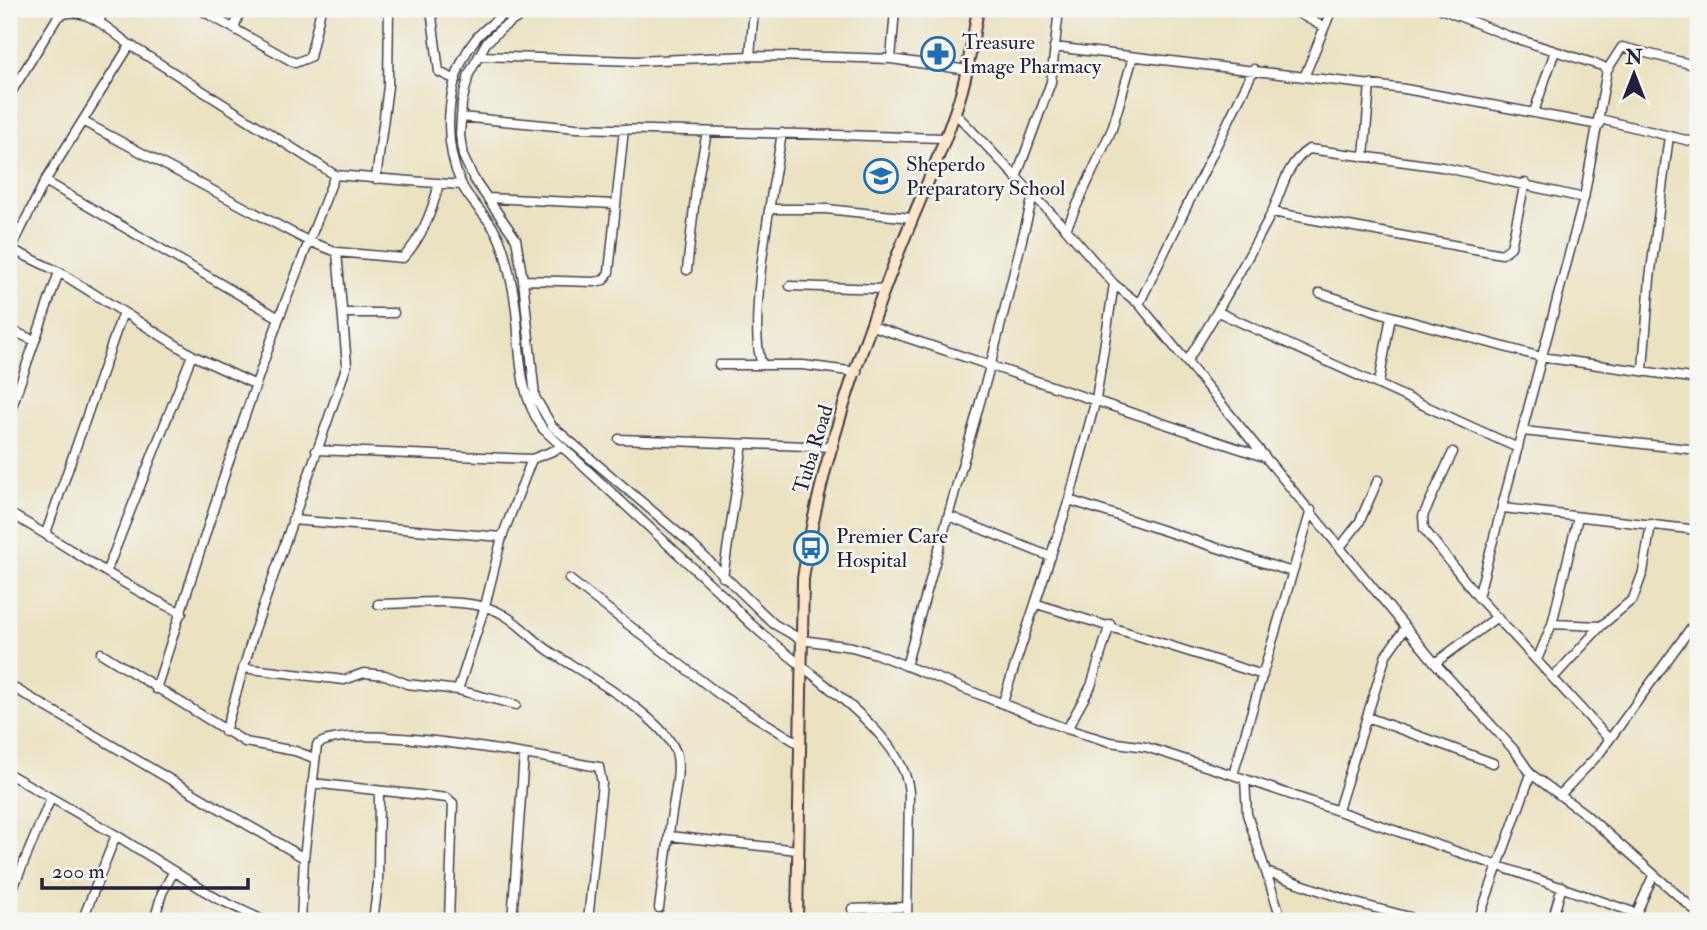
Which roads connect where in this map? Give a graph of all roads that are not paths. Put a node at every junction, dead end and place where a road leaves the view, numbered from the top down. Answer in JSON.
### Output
{"nodes":[{"id":1,"x":105,"y":9,"type":"edge"},
{"id":2,"x":199,"y":9,"type":"edge"},
{"id":3,"x":242,"y":9,"type":"edge"},
{"id":4,"x":321,"y":9,"type":"edge"},
{"id":5,"x":389,"y":9,"type":"edge"},
{"id":6,"x":431,"y":9,"type":"edge"},
{"id":7,"x":510,"y":9,"type":"edge"},
{"id":8,"x":531,"y":9,"type":"edge"},
{"id":9,"x":754,"y":9,"type":"edge"},
{"id":10,"x":895,"y":9,"type":"edge"},
{"id":11,"x":978,"y":9,"type":"edge"},
{"id":12,"x":1059,"y":9,"type":"edge"},
{"id":13,"x":1290,"y":9,"type":"edge"},
{"id":14,"x":1332,"y":9,"type":"edge"},
{"id":15,"x":1441,"y":9,"type":"edge"},
{"id":16,"x":99,"y":22,"type":"junction"},
{"id":17,"x":1324,"y":27,"type":"junction"},
{"id":18,"x":234,"y":29,"type":"junction"},
{"id":19,"x":130,"y":45,"type":"junction"},
{"id":20,"x":1054,"y":47,"type":"junction"},
{"id":21,"x":1555,"y":51,"type":"junction"},
{"id":22,"x":479,"y":56,"type":"junction"},
{"id":23,"x":750,"y":56,"type":"junction"},
{"id":24,"x":1133,"y":57,"type":"junction"},
{"id":25,"x":891,"y":59,"type":"junction"},
{"id":26,"x":1698,"y":66,"type":"edge"},
{"id":27,"x":1254,"y":69,"type":"junction"},
{"id":28,"x":968,"y":70,"type":"junction"},
{"id":29,"x":1607,"y":70,"type":"junction"},
{"id":30,"x":1305,"y":75,"type":"junction"},
{"id":31,"x":456,"y":80,"type":"junction"},
{"id":32,"x":1370,"y":84,"type":"junction"},
{"id":33,"x":9,"y":96,"type":"edge"},
{"id":34,"x":1534,"y":112,"type":"junction"},
{"id":35,"x":955,"y":113,"type":"junction"},
{"id":36,"x":461,"y":117,"type":"junction"},
{"id":37,"x":84,"y":122,"type":"junction"},
{"id":38,"x":1600,"y":122,"type":"junction"},
{"id":39,"x":624,"y":129,"type":"junction"},
{"id":40,"x":707,"y":132,"type":"junction"},
{"id":41,"x":782,"y":133,"type":"junction"},
{"id":42,"x":1669,"y":136,"type":"junction"},
{"id":43,"x":944,"y":138,"type":"junction"},
{"id":44,"x":1698,"y":143,"type":"edge"},
{"id":45,"x":1364,"y":157,"type":"junction"},
{"id":46,"x":335,"y":174,"type":"junction"},
{"id":47,"x":1016,"y":178,"type":"junction"},
{"id":48,"x":376,"y":180,"type":"junction"},
{"id":49,"x":46,"y":181,"type":"junction"},
{"id":50,"x":439,"y":183,"type":"junction"},
{"id":51,"x":1525,"y":183,"type":"junction"},
{"id":52,"x":461,"y":184,"type":"junction"},
{"id":53,"x":1033,"y":196,"type":"junction"},
{"id":54,"x":488,"y":198,"type":"junction"},
{"id":55,"x":1584,"y":198,"type":"junction"},
{"id":56,"x":614,"y":204,"type":"junction"},
{"id":57,"x":770,"y":209,"type":"junction"},
{"id":58,"x":1272,"y":212,"type":"junction"},
{"id":59,"x":912,"y":218,"type":"junction"},
{"id":60,"x":1066,"y":229,"type":"junction"},
{"id":61,"x":308,"y":241,"type":"junction"},
{"id":62,"x":10,"y":249,"type":"edge"},
{"id":63,"x":337,"y":252,"type":"junction"},
{"id":64,"x":687,"y":270,"type":"dead end"},
{"id":65,"x":59,"y":272,"type":"junction"},
{"id":66,"x":523,"y":280,"type":"junction"},
{"id":67,"x":1114,"y":284,"type":"junction"},
{"id":68,"x":790,"y":286,"type":"dead end"},
{"id":69,"x":884,"y":289,"type":"junction"},
{"id":70,"x":1320,"y":293,"type":"dead end"},
{"id":71,"x":1139,"y":304,"type":"junction"},
{"id":72,"x":123,"y":312,"type":"junction"},
{"id":73,"x":1218,"y":312,"type":"junction"},
{"id":74,"x":343,"y":313,"type":"junction"},
{"id":75,"x":394,"y":313,"type":"dead end"},
{"id":76,"x":1391,"y":316,"type":"junction"},
{"id":77,"x":279,"y":318,"type":"junction"},
{"id":78,"x":872,"y":326,"type":"junction"},
{"id":79,"x":9,"y":329,"type":"edge"},
{"id":80,"x":35,"y":341,"type":"junction"},
{"id":81,"x":191,"y":355,"type":"junction"},
{"id":82,"x":1541,"y":357,"type":"junction"},
{"id":83,"x":1187,"y":361,"type":"junction"},
{"id":84,"x":991,"y":363,"type":"junction"},
{"id":85,"x":762,"y":364,"type":"junction"},
{"id":86,"x":719,"y":365,"type":"dead end"},
{"id":87,"x":1643,"y":369,"type":"junction"},
{"id":88,"x":857,"y":372,"type":"junction"},
{"id":89,"x":1698,"y":379,"type":"edge"},
{"id":90,"x":1379,"y":383,"type":"junction"},
{"id":91,"x":256,"y":385,"type":"junction"},
{"id":92,"x":1096,"y":399,"type":"junction"},
{"id":93,"x":9,"y":415,"type":"edge"},
{"id":94,"x":1522,"y":431,"type":"junction"},
{"id":95,"x":619,"y":439,"type":"dead end"},
{"id":96,"x":743,"y":444,"type":"junction"},
{"id":97,"x":563,"y":447,"type":"junction"},
{"id":98,"x":833,"y":447,"type":"junction"},
{"id":99,"x":1518,"y":448,"type":"junction"},
{"id":100,"x":316,"y":450,"type":"junction"},
{"id":101,"x":1698,"y":450,"type":"edge"},
{"id":102,"x":1453,"y":453,"type":"dead end"},
{"id":103,"x":1266,"y":457,"type":"junction"},
{"id":104,"x":532,"y":458,"type":"junction"},
{"id":105,"x":1378,"y":480,"type":"dead end"},
{"id":106,"x":1069,"y":500,"type":"junction"},
{"id":107,"x":1503,"y":508,"type":"junction"},
{"id":108,"x":1311,"y":510,"type":"junction"},
{"id":109,"x":9,"y":513,"type":"edge"},
{"id":110,"x":949,"y":516,"type":"junction"},
{"id":111,"x":1578,"y":517,"type":"junction"},
{"id":112,"x":292,"y":520,"type":"junction"},
{"id":113,"x":1651,"y":524,"type":"junction"},
{"id":114,"x":1698,"y":530,"type":"edge"},
{"id":115,"x":46,"y":533,"type":"junction"},
{"id":116,"x":502,"y":537,"type":"junction"},
{"id":117,"x":1341,"y":547,"type":"junction"},
{"id":118,"x":1051,"y":557,"type":"junction"},
{"id":119,"x":107,"y":570,"type":"junction"},
{"id":120,"x":1292,"y":572,"type":"junction"},
{"id":121,"x":723,"y":577,"type":"junction"},
{"id":122,"x":569,"y":579,"type":"dead end"},
{"id":123,"x":1478,"y":597,"type":"junction"},
{"id":124,"x":378,"y":604,"type":"dead end"},
{"id":125,"x":1037,"y":604,"type":"junction"},
{"id":126,"x":485,"y":607,"type":"junction"},
{"id":127,"x":182,"y":612,"type":"junction"},
{"id":128,"x":1497,"y":617,"type":"junction"},
{"id":129,"x":1698,"y":618,"type":"edge"},
{"id":130,"x":1552,"y":624,"type":"junction"},
{"id":131,"x":1110,"y":625,"type":"junction"},
{"id":132,"x":1601,"y":625,"type":"junction"},
{"id":133,"x":1406,"y":628,"type":"junction"},
{"id":134,"x":802,"y":640,"type":"junction"},
{"id":135,"x":101,"y":653,"type":"dead end"},
{"id":136,"x":1537,"y":660,"type":"junction"},
{"id":137,"x":1435,"y":663,"type":"junction"},
{"id":138,"x":801,"y":666,"type":"junction"},
{"id":139,"x":906,"y":666,"type":"junction"},
{"id":140,"x":243,"y":668,"type":"junction"},
{"id":141,"x":1263,"y":676,"type":"junction"},
{"id":142,"x":1553,"y":678,"type":"junction"},
{"id":143,"x":9,"y":685,"type":"edge"},
{"id":144,"x":156,"y":689,"type":"junction"},
{"id":145,"x":458,"y":690,"type":"junction"},
{"id":146,"x":1003,"y":702,"type":"junction"},
{"id":147,"x":516,"y":705,"type":"dead end"},
{"id":148,"x":1367,"y":717,"type":"junction"},
{"id":149,"x":1066,"y":729,"type":"junction"},
{"id":150,"x":225,"y":732,"type":"junction"},
{"id":151,"x":1609,"y":739,"type":"junction"},
{"id":152,"x":801,"y":745,"type":"junction"},
{"id":153,"x":524,"y":755,"type":"junction"},
{"id":154,"x":314,"y":758,"type":"junction"},
{"id":155,"x":1493,"y":763,"type":"dead end"},
{"id":156,"x":9,"y":774,"type":"edge"},
{"id":157,"x":1531,"y":774,"type":"junction"},
{"id":158,"x":1233,"y":775,"type":"junction"},
{"id":159,"x":1245,"y":779,"type":"junction"},
{"id":160,"x":312,"y":783,"type":"junction"},
{"id":161,"x":379,"y":793,"type":"junction"},
{"id":162,"x":1560,"y":795,"type":"junction"},
{"id":163,"x":50,"y":800,"type":"junction"},
{"id":164,"x":1338,"y":810,"type":"junction"},
{"id":165,"x":116,"y":835,"type":"junction"},
{"id":166,"x":669,"y":836,"type":"junction"},
{"id":167,"x":798,"y":850,"type":"junction"},
{"id":168,"x":304,"y":858,"type":"junction"},
{"id":169,"x":1496,"y":866,"type":"junction"},
{"id":170,"x":174,"y":871,"type":"junction"},
{"id":171,"x":1266,"y":872,"type":"junction"},
{"id":172,"x":1653,"y":876,"type":"junction"},
{"id":173,"x":1562,"y":886,"type":"junction"},
{"id":174,"x":9,"y":898,"type":"edge"},
{"id":175,"x":906,"y":907,"type":"junction"},
{"id":176,"x":659,"y":908,"type":"dead end"},
{"id":177,"x":852,"y":909,"type":"dead end"},
{"id":178,"x":1698,"y":913,"type":"edge"},
{"id":179,"x":1635,"y":917,"type":"edge"},
{"id":180,"x":82,"y":921,"type":"edge"},
{"id":181,"x":154,"y":921,"type":"edge"},
{"id":182,"x":265,"y":921,"type":"edge"},
{"id":183,"x":301,"y":921,"type":"edge"},
{"id":184,"x":373,"y":921,"type":"edge"},
{"id":185,"x":449,"y":921,"type":"edge"},
{"id":186,"x":512,"y":921,"type":"edge"},
{"id":187,"x":589,"y":921,"type":"edge"},
{"id":188,"x":797,"y":921,"type":"edge"},
{"id":189,"x":907,"y":921,"type":"edge"},
{"id":190,"x":1282,"y":921,"type":"edge"},
{"id":191,"x":1413,"y":921,"type":"edge"},
{"id":192,"x":1478,"y":921,"type":"edge"},
{"id":193,"x":1552,"y":921,"type":"edge"}],
"edges":[{"from":1,"to":16,"type":"street"},
{"from":2,"to":18,"type":"street"},
{"from":3,"to":18,"type":"street"},
{"from":4,"to":18,"type":"street"},
{"from":5,"to":48,"type":"street"},
{"from":6,"to":31,"type":"street"},
{"from":7,"to":31,"type":"street"},
{"from":8,"to":22,"type":"street"},
{"from":9,"to":23,"type":"street"},
{"from":10,"to":25,"type":"street"},
{"from":11,"to":28,"type":"street","name":"Tuba Road"},
{"from":12,"to":20,"type":"street"},
{"from":13,"to":17,"type":"street"},
{"from":14,"to":17,"type":"street"},
{"from":15,"to":21,"type":"street"},
{"from":16,"to":19,"type":"street"},
{"from":16,"to":33,"type":"street"},
{"from":17,"to":30,"type":"street"},
{"from":19,"to":37,"type":"street"},
{"from":19,"to":46,"type":"street"},
{"from":20,"to":24,"type":"street"},
{"from":20,"to":47,"type":"street"},
{"from":21,"to":29,"type":"street"},
{"from":21,"to":34,"type":"street"},
{"from":22,"to":23,"type":"street"},
{"from":22,"to":36,"type":"street"},
{"from":23,"to":25,"type":"street"},
{"from":24,"to":27,"type":"street"},
{"from":24,"to":60,"type":"street"},
{"from":25,"to":28,"type":"street"},
{"from":26,"to":29,"type":"street"},
{"from":27,"to":30,"type":"street"},
{"from":27,"to":71,"type":"street"},
{"from":28,"to":35,"type":"street","name":"Tuba Road"},
{"from":29,"to":38,"type":"street"},
{"from":30,"to":32,"type":"street"},
{"from":31,"to":52,"type":"street"},
{"from":32,"to":34,"type":"street"},
{"from":32,"to":45,"type":"street"},
{"from":34,"to":38,"type":"street"},
{"from":35,"to":43,"type":"street","name":"Tuba Road"},
{"from":35,"to":47,"type":"street"},
{"from":36,"to":39,"type":"street"},
{"from":36,"to":54,"type":"street"},
{"from":37,"to":49,"type":"street"},
{"from":37,"to":61,"type":"street"},
{"from":38,"to":42,"type":"street"},
{"from":38,"to":55,"type":"street"},
{"from":39,"to":40,"type":"street"},
{"from":39,"to":56,"type":"street"},
{"from":40,"to":41,"type":"street"},
{"from":40,"to":64,"type":"street"},
{"from":41,"to":43,"type":"street"},
{"from":41,"to":57,"type":"street"},
{"from":42,"to":44,"type":"street"},
{"from":42,"to":87,"type":"street"},
{"from":43,"to":59,"type":"street","name":"Tuba Road"},
{"from":45,"to":51,"type":"street"},
{"from":45,"to":58,"type":"street"},
{"from":46,"to":48,"type":"street"},
{"from":46,"to":61,"type":"street"},
{"from":47,"to":53,"type":"street"},
{"from":48,"to":50,"type":"street"},
{"from":49,"to":62,"type":"street"},
{"from":49,"to":77,"type":"street"},
{"from":50,"to":52,"type":"street"},
{"from":50,"to":63,"type":"street"},
{"from":51,"to":55,"type":"street"},
{"from":51,"to":58,"type":"street"},
{"from":52,"to":97,"type":"street"},
{"from":53,"to":60,"type":"street"},
{"from":53,"to":84,"type":"street"},
{"from":54,"to":56,"type":"street"},
{"from":54,"to":66,"type":"street"},
{"from":55,"to":82,"type":"street"},
{"from":56,"to":66,"type":"street"},
{"from":57,"to":59,"type":"street"},
{"from":57,"to":85,"type":"street"},
{"from":58,"to":73,"type":"street"},
{"from":59,"to":69,"type":"street","name":"Tuba Road"},
{"from":60,"to":67,"type":"street"},
{"from":61,"to":63,"type":"street"},
{"from":61,"to":77,"type":"street"},
{"from":62,"to":65,"type":"street"},
{"from":63,"to":74,"type":"street"},
{"from":65,"to":72,"type":"street"},
{"from":65,"to":80,"type":"street"},
{"from":66,"to":121,"type":"street"},
{"from":67,"to":71,"type":"street"},
{"from":67,"to":92,"type":"street"},
{"from":68,"to":69,"type":"street"},
{"from":69,"to":78,"type":"street","name":"Tuba Road"},
{"from":70,"to":76,"type":"street"},
{"from":71,"to":83,"type":"street"},
{"from":72,"to":81,"type":"street"},
{"from":72,"to":115,"type":"street"},
{"from":73,"to":83,"type":"street"},
{"from":73,"to":90,"type":"street"},
{"from":74,"to":75,"type":"street"},
{"from":74,"to":100,"type":"street"},
{"from":76,"to":82,"type":"street"},
{"from":76,"to":90,"type":"street"},
{"from":77,"to":91,"type":"street"},
{"from":78,"to":84,"type":"street"},
{"from":78,"to":88,"type":"street","name":"Tuba Road"},
{"from":79,"to":80,"type":"street"},
{"from":80,"to":93,"type":"street"},
{"from":81,"to":91,"type":"street"},
{"from":81,"to":119,"type":"street"},
{"from":82,"to":87,"type":"street"},
{"from":82,"to":94,"type":"street"},
{"from":83,"to":103,"type":"street"},
{"from":84,"to":92,"type":"street"},
{"from":84,"to":110,"type":"street"},
{"from":85,"to":86,"type":"street"},
{"from":85,"to":88,"type":"street"},
{"from":87,"to":89,"type":"street"},
{"from":88,"to":98,"type":"street","name":"Tuba Road"},
{"from":90,"to":99,"type":"street"},
{"from":91,"to":127,"type":"street"},
{"from":92,"to":103,"type":"street"},
{"from":92,"to":106,"type":"street"},
{"from":94,"to":99,"type":"street"},
{"from":94,"to":101,"type":"street"},
{"from":95,"to":96,"type":"street"},
{"from":96,"to":98,"type":"street"},
{"from":96,"to":121,"type":"street"},
{"from":97,"to":104,"type":"street"},
{"from":97,"to":138,"type":"street"},
{"from":98,"to":134,"type":"street","name":"Tuba Road"},
{"from":99,"to":107,"type":"street"},
{"from":100,"to":104,"type":"street"},
{"from":100,"to":112,"type":"street"},
{"from":102,"to":123,"type":"street"},
{"from":103,"to":108,"type":"street"},
{"from":104,"to":116,"type":"street"},
{"from":105,"to":117,"type":"street"},
{"from":106,"to":118,"type":"street"},
{"from":106,"to":120,"type":"street"},
{"from":107,"to":111,"type":"street"},
{"from":107,"to":123,"type":"street"},
{"from":108,"to":117,"type":"street"},
{"from":108,"to":120,"type":"street"},
{"from":109,"to":115,"type":"street"},
{"from":110,"to":118,"type":"street"},
{"from":110,"to":139,"type":"street"},
{"from":111,"to":113,"type":"street"},
{"from":111,"to":130,"type":"street"},
{"from":112,"to":116,"type":"street"},
{"from":112,"to":140,"type":"street"},
{"from":113,"to":114,"type":"street"},
{"from":113,"to":132,"type":"street"},
{"from":115,"to":119,"type":"street"},
{"from":116,"to":126,"type":"street"},
{"from":117,"to":133,"type":"street"},
{"from":118,"to":125,"type":"street"},
{"from":119,"to":127,"type":"street"},
{"from":120,"to":141,"type":"street"},
{"from":121,"to":134,"type":"street"},
{"from":122,"to":152,"type":"street"},
{"from":123,"to":128,"type":"street"},
{"from":124,"to":126,"type":"street"},
{"from":125,"to":131,"type":"street"},
{"from":125,"to":146,"type":"street"},
{"from":126,"to":145,"type":"street"},
{"from":126,"to":166,"type":"street"},
{"from":127,"to":144,"type":"street"},
{"from":128,"to":136,"type":"street"},
{"from":128,"to":137,"type":"street"},
{"from":129,"to":151,"type":"street"},
{"from":130,"to":132,"type":"street"},
{"from":130,"to":136,"type":"street"},
{"from":131,"to":141,"type":"street"},
{"from":131,"to":149,"type":"street"},
{"from":132,"to":142,"type":"street"},
{"from":133,"to":137,"type":"street"},
{"from":133,"to":148,"type":"street"},
{"from":134,"to":138,"type":"street","name":"Tuba Road"},
{"from":134,"to":139,"type":"street"},
{"from":135,"to":144,"type":"street"},
{"from":136,"to":142,"type":"street"},
{"from":137,"to":157,"type":"street"},
{"from":138,"to":152,"type":"street","name":"Tuba Road"},
{"from":138,"to":175,"type":"street"},
{"from":139,"to":146,"type":"street"},
{"from":140,"to":145,"type":"street"},
{"from":140,"to":150,"type":"street"},
{"from":141,"to":158,"type":"street"},
{"from":142,"to":151,"type":"street"},
{"from":143,"to":168,"type":"street"},
{"from":144,"to":150,"type":"street"},
{"from":145,"to":147,"type":"street"},
{"from":146,"to":149,"type":"street"},
{"from":148,"to":155,"type":"street"},
{"from":148,"to":164,"type":"street"},
{"from":149,"to":158,"type":"street"},
{"from":150,"to":154,"type":"street"},
{"from":151,"to":162,"type":"street"},
{"from":152,"to":167,"type":"street","name":"Tuba Road"},
{"from":153,"to":154,"type":"street"},
{"from":153,"to":186,"type":"street"},
{"from":153,"to":187,"type":"street"},
{"from":154,"to":160,"type":"street"},
{"from":156,"to":163,"type":"street"},
{"from":157,"to":162,"type":"street"},
{"from":157,"to":169,"type":"street"},
{"from":158,"to":159,"type":"street"},
{"from":159,"to":164,"type":"street"},
{"from":159,"to":171,"type":"street"},
{"from":160,"to":161,"type":"street"},
{"from":160,"to":168,"type":"street"},
{"from":161,"to":184,"type":"street"},
{"from":161,"to":185,"type":"street"},
{"from":162,"to":172,"type":"street"},
{"from":163,"to":165,"type":"street"},
{"from":163,"to":174,"type":"street"},
{"from":164,"to":169,"type":"street"},
{"from":165,"to":170,"type":"street"},
{"from":165,"to":180,"type":"street"},
{"from":166,"to":167,"type":"street"},
{"from":166,"to":176,"type":"street"},
{"from":167,"to":188,"type":"street","name":"Tuba Road"},
{"from":168,"to":183,"type":"street"},
{"from":169,"to":173,"type":"street"},
{"from":169,"to":192,"type":"street"},
{"from":170,"to":181,"type":"street"},
{"from":170,"to":182,"type":"street"},
{"from":171,"to":190,"type":"street"},
{"from":171,"to":191,"type":"street"},
{"from":172,"to":178,"type":"street"},
{"from":172,"to":179,"type":"street"},
{"from":173,"to":179,"type":"street"},
{"from":173,"to":193,"type":"street"},
{"from":175,"to":177,"type":"street"},
{"from":175,"to":189,"type":"street"}]}
